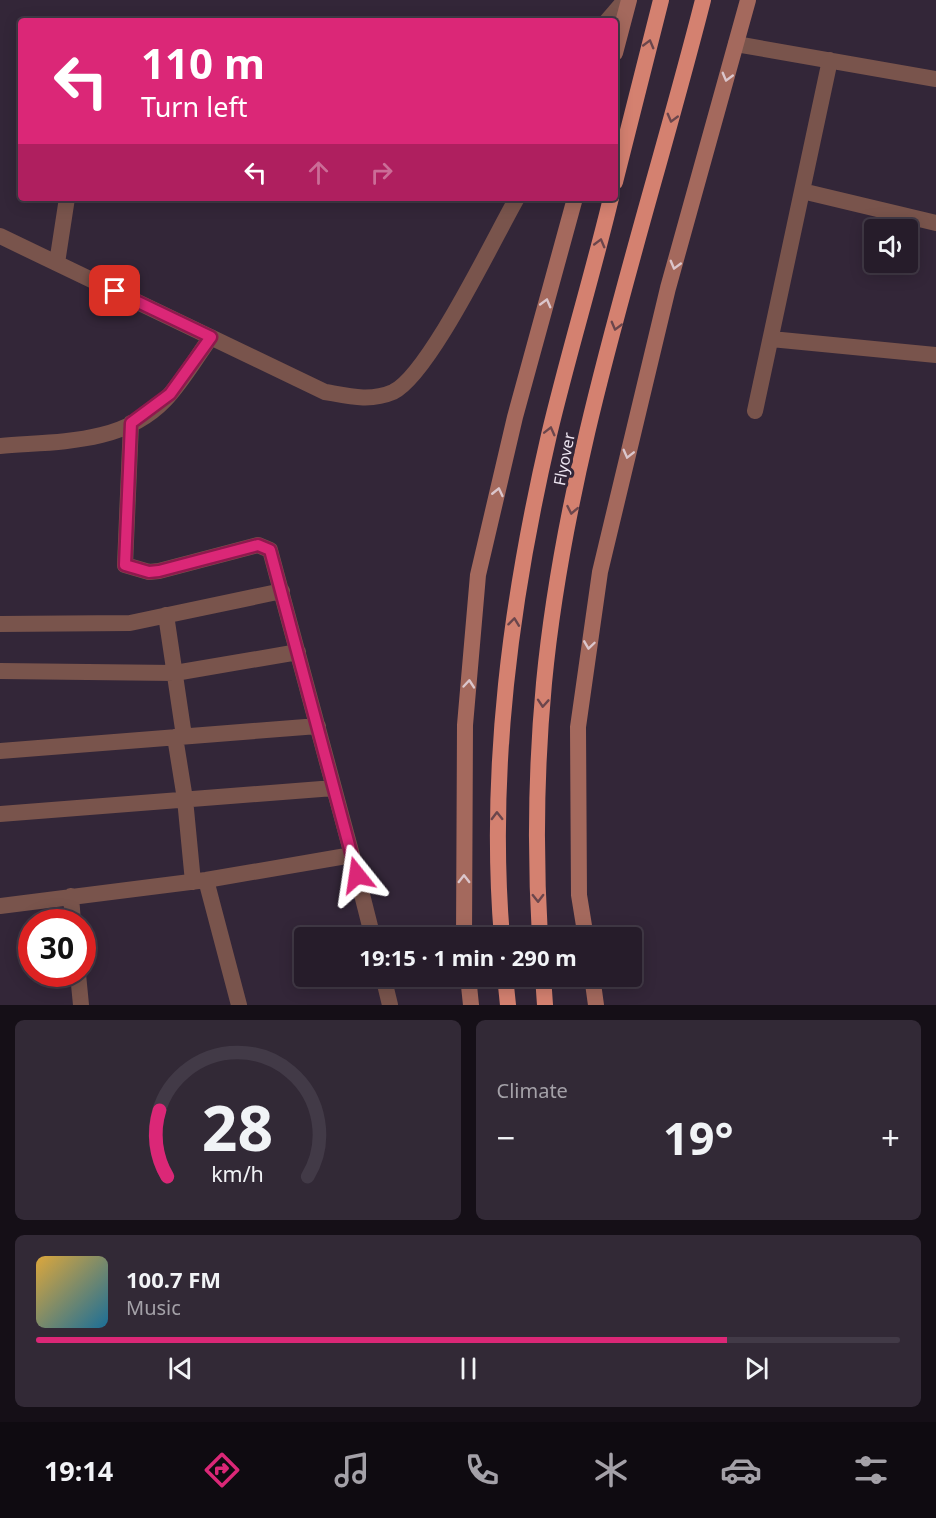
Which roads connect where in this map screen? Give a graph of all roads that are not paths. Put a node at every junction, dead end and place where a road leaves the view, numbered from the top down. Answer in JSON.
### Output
{"nodes":[{"id":1,"x":625,"y":0,"type":"edge"},
{"id":2,"x":630,"y":0,"type":"edge"},
{"id":3,"x":661,"y":0,"type":"edge"},
{"id":4,"x":703,"y":0,"type":"edge"},
{"id":5,"x":748,"y":0,"type":"edge"},
{"id":6,"x":610,"y":18,"type":"edge"},
{"id":7,"x":618,"y":42,"type":"edge"},
{"id":8,"x":736,"y":44,"type":"junction"},
{"id":9,"x":830,"y":60,"type":"junction"},
{"id":10,"x":936,"y":78,"type":"edge"},
{"id":11,"x":618,"y":170,"type":"edge"},
{"id":12,"x":802,"y":191,"type":"junction"},
{"id":13,"x":67,"y":201,"type":"edge"},
{"id":14,"x":515,"y":201,"type":"edge"},
{"id":15,"x":574,"y":201,"type":"edge"},
{"id":16,"x":610,"y":201,"type":"edge"},
{"id":17,"x":936,"y":223,"type":"edge"},
{"id":18,"x":0,"y":236,"type":"edge"},
{"id":19,"x":57,"y":263,"type":"junction"},
{"id":20,"x":211,"y":337,"type":"junction"},
{"id":21,"x":771,"y":339,"type":"junction"},
{"id":22,"x":936,"y":355,"type":"edge"},
{"id":23,"x":755,"y":411,"type":"dead end"},
{"id":24,"x":131,"y":423,"type":"junction"},
{"id":25,"x":0,"y":446,"type":"edge"},
{"id":26,"x":282,"y":591,"type":"junction"},
{"id":27,"x":166,"y":615,"type":"junction"},
{"id":28,"x":0,"y":624,"type":"edge"},
{"id":29,"x":298,"y":652,"type":"junction"},
{"id":30,"x":0,"y":671,"type":"edge"},
{"id":31,"x":175,"y":673,"type":"junction"},
{"id":32,"x":318,"y":726,"type":"junction"},
{"id":33,"x":179,"y":737,"type":"junction"},
{"id":34,"x":0,"y":751,"type":"edge"},
{"id":35,"x":334,"y":788,"type":"junction"},
{"id":36,"x":185,"y":800,"type":"junction"},
{"id":37,"x":0,"y":814,"type":"edge"},
{"id":38,"x":352,"y":855,"type":"junction"},
{"id":39,"x":199,"y":881,"type":"junction"},
{"id":40,"x":71,"y":896,"type":"junction"},
{"id":41,"x":0,"y":906,"type":"edge"},
{"id":42,"x":72,"y":909,"type":"edge"},
{"id":43,"x":370,"y":927,"type":"edge"},
{"id":44,"x":464,"y":927,"type":"edge"},
{"id":45,"x":502,"y":927,"type":"edge"},
{"id":46,"x":540,"y":927,"type":"edge"},
{"id":47,"x":584,"y":927,"type":"edge"},
{"id":48,"x":79,"y":987,"type":"edge"},
{"id":49,"x":385,"y":987,"type":"edge"},
{"id":50,"x":469,"y":987,"type":"edge"},
{"id":51,"x":506,"y":987,"type":"edge"},
{"id":52,"x":544,"y":987,"type":"edge"},
{"id":53,"x":594,"y":987,"type":"edge"},
{"id":54,"x":81,"y":1005,"type":"edge"},
{"id":55,"x":239,"y":1005,"type":"edge"},
{"id":56,"x":390,"y":1005,"type":"edge"},
{"id":57,"x":471,"y":1005,"type":"edge"},
{"id":58,"x":508,"y":1005,"type":"edge"},
{"id":59,"x":545,"y":1005,"type":"edge"},
{"id":60,"x":596,"y":1005,"type":"edge"}],
"edges":[{"from":1,"to":6,"type":"street"},
{"from":2,"to":7,"type":"main road"},
{"from":11,"to":3,"type":"highway","one_way":true},
{"from":4,"to":46,"type":"highway","name":"Flyover","one_way":true},
{"from":5,"to":8,"type":"main road"},
{"from":8,"to":9,"type":"street"},
{"from":8,"to":47,"type":"main road","one_way":true},
{"from":9,"to":10,"type":"street"},
{"from":9,"to":12,"type":"street"},
{"from":12,"to":17,"type":"street"},
{"from":12,"to":21,"type":"street"},
{"from":13,"to":19,"type":"street"},
{"from":14,"to":20,"type":"street"},
{"from":44,"to":15,"type":"main road","one_way":true},
{"from":45,"to":16,"type":"highway","name":"Flyover","one_way":true},
{"from":18,"to":19,"type":"street"},
{"from":19,"to":20,"type":"street"},
{"from":20,"to":24,"type":"street"},
{"from":21,"to":22,"type":"street"},
{"from":21,"to":23,"type":"street"},
{"from":24,"to":25,"type":"street"},
{"from":24,"to":26,"type":"street"},
{"from":26,"to":27,"type":"street"},
{"from":26,"to":29,"type":"street"},
{"from":27,"to":28,"type":"street"},
{"from":27,"to":31,"type":"street"},
{"from":29,"to":31,"type":"street"},
{"from":29,"to":32,"type":"street"},
{"from":30,"to":31,"type":"street"},
{"from":31,"to":33,"type":"street"},
{"from":32,"to":33,"type":"street"},
{"from":32,"to":35,"type":"street"},
{"from":33,"to":34,"type":"street"},
{"from":33,"to":36,"type":"street"},
{"from":35,"to":36,"type":"street"},
{"from":35,"to":38,"type":"street"},
{"from":36,"to":37,"type":"street"},
{"from":36,"to":39,"type":"street"},
{"from":38,"to":39,"type":"street"},
{"from":38,"to":43,"type":"street"},
{"from":39,"to":40,"type":"street"},
{"from":39,"to":55,"type":"street"},
{"from":40,"to":41,"type":"street"},
{"from":40,"to":42,"type":"street"},
{"from":48,"to":54,"type":"street"},
{"from":49,"to":56,"type":"street"},
{"from":50,"to":57,"type":"main road"},
{"from":51,"to":58,"type":"highway"},
{"from":52,"to":59,"type":"highway"},
{"from":53,"to":60,"type":"main road"}]}
